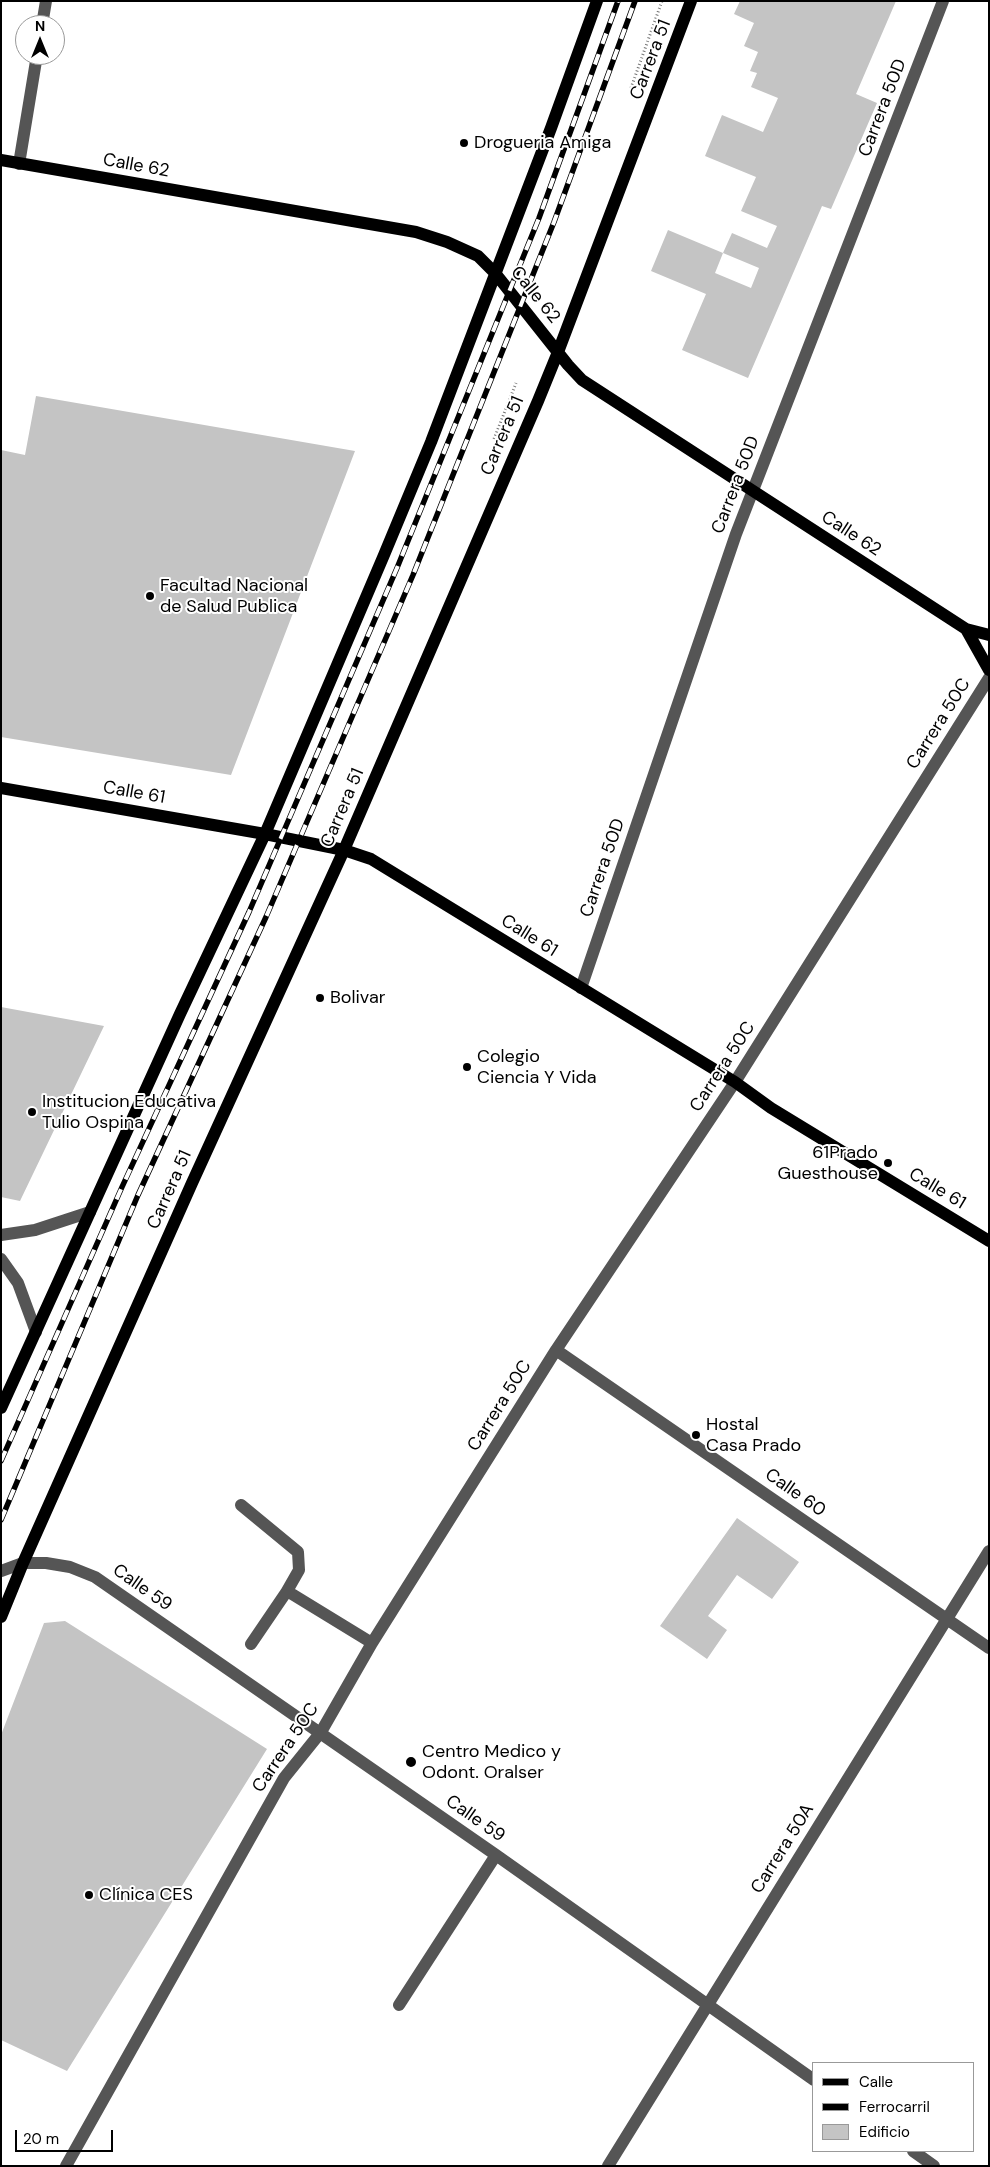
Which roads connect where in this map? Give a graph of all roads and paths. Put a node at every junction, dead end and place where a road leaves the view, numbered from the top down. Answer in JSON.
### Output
{"nodes":[{"id":1,"x":46,"y":1,"type":"edge"},
{"id":2,"x":597,"y":1,"type":"edge"},
{"id":3,"x":691,"y":1,"type":"edge"},
{"id":4,"x":943,"y":1,"type":"edge"},
{"id":5,"x":44,"y":15,"type":"edge"},
{"id":6,"x":35,"y":65,"type":"edge"},
{"id":7,"x":1,"y":160,"type":"edge"},
{"id":8,"x":19,"y":164,"type":"junction"},
{"id":9,"x":495,"y":273,"type":"junction"},
{"id":10,"x":558,"y":352,"type":"junction"},
{"id":11,"x":752,"y":491,"type":"junction"},
{"id":12,"x":966,"y":629,"type":"junction"},
{"id":13,"x":989,"y":635,"type":"edge"},
{"id":14,"x":989,"y":670,"type":"edge"},
{"id":15,"x":989,"y":678,"type":"edge"},
{"id":16,"x":1,"y":788,"type":"edge"},
{"id":17,"x":265,"y":834,"type":"junction"},
{"id":18,"x":344,"y":850,"type":"junction"},
{"id":19,"x":581,"y":988,"type":"junction"},
{"id":20,"x":735,"y":1082,"type":"junction"},
{"id":21,"x":90,"y":1212,"type":"junction"},
{"id":22,"x":1,"y":1235,"type":"edge"},
{"id":23,"x":989,"y":1241,"type":"edge"},
{"id":24,"x":1,"y":1259,"type":"edge"},
{"id":25,"x":36,"y":1332,"type":"junction"},
{"id":26,"x":556,"y":1350,"type":"junction"},
{"id":27,"x":1,"y":1408,"type":"edge"},
{"id":28,"x":241,"y":1505,"type":"dead end"},
{"id":29,"x":989,"y":1551,"type":"edge"},
{"id":30,"x":23,"y":1563,"type":"junction"},
{"id":31,"x":1,"y":1571,"type":"edge"},
{"id":32,"x":288,"y":1591,"type":"junction"},
{"id":33,"x":1,"y":1618,"type":"edge"},
{"id":34,"x":946,"y":1619,"type":"junction"},
{"id":35,"x":372,"y":1643,"type":"junction"},
{"id":36,"x":251,"y":1644,"type":"dead end"},
{"id":37,"x":989,"y":1648,"type":"edge"},
{"id":38,"x":321,"y":1732,"type":"junction"},
{"id":39,"x":496,"y":1855,"type":"junction"},
{"id":40,"x":708,"y":2004,"type":"junction"},
{"id":41,"x":399,"y":2005,"type":"dead end"},
{"id":42,"x":812,"y":2079,"type":"edge"},
{"id":43,"x":914,"y":2152,"type":"edge"},
{"id":44,"x":66,"y":2166,"type":"edge"},
{"id":45,"x":608,"y":2166,"type":"edge"},
{"id":46,"x":934,"y":2166,"type":"edge"}],
"edges":[{"from":1,"to":5,"type":"street"},
{"from":2,"to":9,"type":"main road"},
{"from":3,"to":10,"type":"main road","name":"Carrera 51"},
{"from":4,"to":11,"type":"street","name":"Carrera 50D"},
{"from":6,"to":8,"type":"street"},
{"from":7,"to":8,"type":"main road","name":"Calle 62"},
{"from":8,"to":9,"type":"main road","name":"Calle 62"},
{"from":9,"to":10,"type":"main road","name":"Calle 62"},
{"from":9,"to":17,"type":"main road"},
{"from":10,"to":11,"type":"main road","name":"Calle 62"},
{"from":10,"to":18,"type":"main road","name":"Carrera 51"},
{"from":11,"to":12,"type":"main road","name":"Calle 62"},
{"from":11,"to":19,"type":"street","name":"Carrera 50D"},
{"from":12,"to":13,"type":"main road","name":"Calle 62"},
{"from":12,"to":14,"type":"main road","name":"Calle 62"},
{"from":15,"to":20,"type":"street","name":"Carrera 50C"},
{"from":16,"to":17,"type":"main road","name":"Calle 61"},
{"from":17,"to":18,"type":"main road","name":"Calle 61"},
{"from":17,"to":21,"type":"main road"},
{"from":18,"to":19,"type":"main road","name":"Calle 61"},
{"from":18,"to":30,"type":"main road","name":"Carrera 51"},
{"from":19,"to":20,"type":"main road","name":"Calle 61"},
{"from":20,"to":23,"type":"main road","name":"Calle 61"},
{"from":20,"to":26,"type":"street","name":"Carrera 50C"},
{"from":21,"to":22,"type":"street"},
{"from":21,"to":25,"type":"main road"},
{"from":24,"to":25,"type":"street"},
{"from":25,"to":27,"type":"main road"},
{"from":26,"to":34,"type":"street","name":"Calle 60"},
{"from":26,"to":35,"type":"street","name":"Carrera 50C"},
{"from":28,"to":32,"type":"street"},
{"from":29,"to":34,"type":"street","name":"Carrera 50A"},
{"from":30,"to":31,"type":"street","name":"Calle 59"},
{"from":30,"to":33,"type":"main road","name":"Carrera 51"},
{"from":30,"to":38,"type":"street","name":"Calle 59"},
{"from":32,"to":35,"type":"street"},
{"from":32,"to":36,"type":"street"},
{"from":34,"to":37,"type":"street","name":"Calle 60"},
{"from":34,"to":40,"type":"street","name":"Carrera 50A"},
{"from":35,"to":38,"type":"street","name":"Carrera 50C"},
{"from":38,"to":39,"type":"street","name":"Calle 59"},
{"from":38,"to":44,"type":"street","name":"Carrera 50C"},
{"from":39,"to":40,"type":"street","name":"Calle 59"},
{"from":39,"to":41,"type":"street"},
{"from":40,"to":42,"type":"street","name":"Calle 59"},
{"from":40,"to":45,"type":"street","name":"Carrera 50A"},
{"from":43,"to":46,"type":"street"}]}
